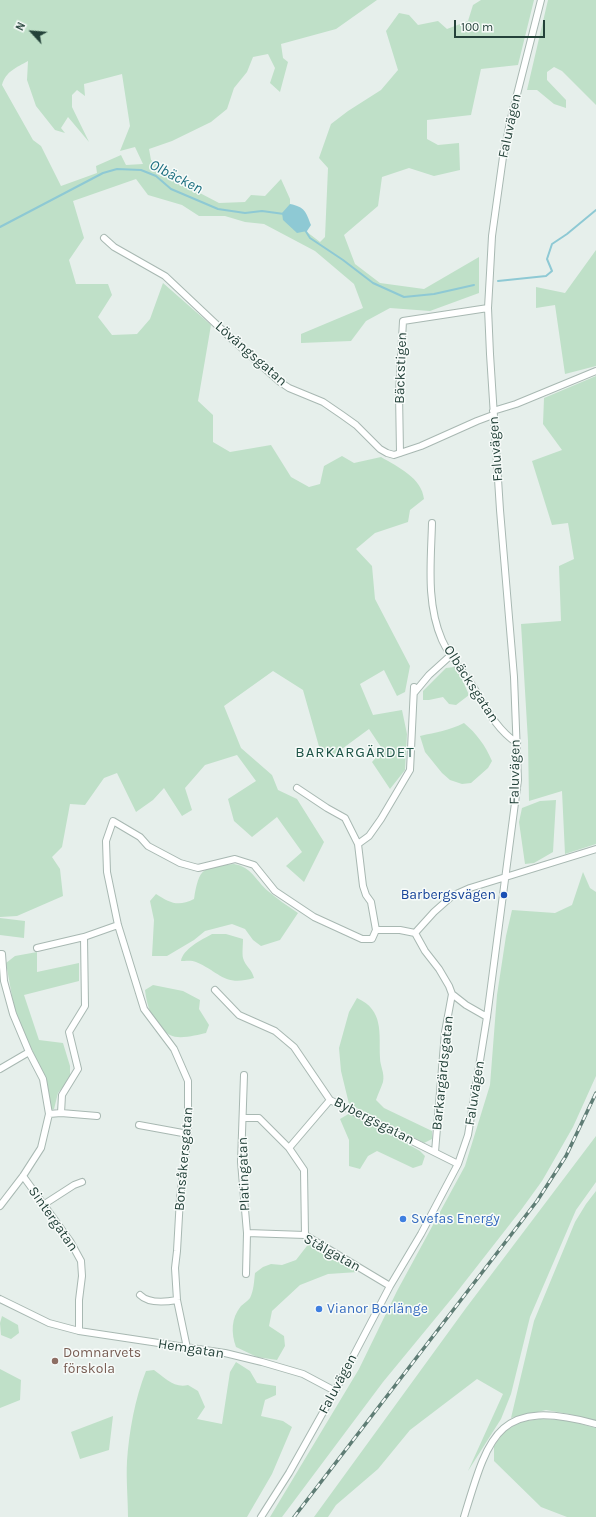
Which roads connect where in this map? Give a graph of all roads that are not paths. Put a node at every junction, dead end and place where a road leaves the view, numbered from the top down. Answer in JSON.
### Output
{"nodes":[{"id":1,"x":541,"y":0,"type":"edge"},
{"id":2,"x":104,"y":238,"type":"dead end"},
{"id":3,"x":488,"y":308,"type":"junction"},
{"id":4,"x":596,"y":371,"type":"edge"},
{"id":5,"x":493,"y":413,"type":"junction"},
{"id":6,"x":400,"y":454,"type":"junction"},
{"id":7,"x":432,"y":522,"type":"dead end"},
{"id":8,"x":450,"y":656,"type":"junction"},
{"id":9,"x":516,"y":743,"type":"junction"},
{"id":10,"x":298,"y":788,"type":"dead end"},
{"id":11,"x":358,"y":844,"type":"junction"},
{"id":12,"x":596,"y":849,"type":"edge"},
{"id":13,"x":506,"y":877,"type":"junction"},
{"id":14,"x":118,"y":925,"type":"junction"},
{"id":15,"x":376,"y":930,"type":"junction"},
{"id":16,"x":415,"y":933,"type":"junction"},
{"id":17,"x":84,"y":937,"type":"junction"},
{"id":18,"x":38,"y":948,"type":"dead end"},
{"id":19,"x":1,"y":954,"type":"edge"},
{"id":20,"x":215,"y":990,"type":"dead end"},
{"id":21,"x":452,"y":994,"type":"junction"},
{"id":22,"x":487,"y":1017,"type":"junction"},
{"id":23,"x":29,"y":1052,"type":"junction"},
{"id":24,"x":0,"y":1069,"type":"edge"},
{"id":25,"x":244,"y":1075,"type":"dead end"},
{"id":26,"x":330,"y":1100,"type":"junction"},
{"id":27,"x":61,"y":1113,"type":"junction"},
{"id":28,"x":49,"y":1114,"type":"junction"},
{"id":29,"x":97,"y":1116,"type":"dead end"},
{"id":30,"x":244,"y":1118,"type":"junction"},
{"id":31,"x":139,"y":1125,"type":"dead end"},
{"id":32,"x":188,"y":1134,"type":"junction"},
{"id":33,"x":289,"y":1148,"type":"junction"},
{"id":34,"x":434,"y":1152,"type":"junction"},
{"id":35,"x":458,"y":1164,"type":"junction"},
{"id":36,"x":23,"y":1176,"type":"junction"},
{"id":37,"x":82,"y":1182,"type":"dead end"},
{"id":38,"x":43,"y":1205,"type":"junction"},
{"id":39,"x":0,"y":1206,"type":"edge"},
{"id":40,"x":247,"y":1233,"type":"junction"},
{"id":41,"x":306,"y":1235,"type":"junction"},
{"id":42,"x":246,"y":1274,"type":"dead end"},
{"id":43,"x":390,"y":1286,"type":"junction"},
{"id":44,"x":140,"y":1295,"type":"dead end"},
{"id":45,"x":0,"y":1299,"type":"edge"},
{"id":46,"x":177,"y":1300,"type":"junction"},
{"id":47,"x":79,"y":1331,"type":"junction"},
{"id":48,"x":187,"y":1348,"type":"junction"},
{"id":49,"x":335,"y":1392,"type":"junction"},
{"id":50,"x":596,"y":1424,"type":"edge"},
{"id":51,"x":261,"y":1517,"type":"edge"},
{"id":52,"x":464,"y":1517,"type":"edge"}],
"edges":[{"from":1,"to":3,"type":"street","name":"Faluvägen"},
{"from":2,"to":6,"type":"street","name":"Lövängsgatan"},
{"from":3,"to":5,"type":"street","name":"Faluvägen"},
{"from":3,"to":6,"type":"street","name":"Bäckstigen"},
{"from":4,"to":5,"type":"street"},
{"from":5,"to":6,"type":"street"},
{"from":5,"to":9,"type":"street","name":"Faluvägen"},
{"from":7,"to":8,"type":"street","name":"Olbäcksgatan"},
{"from":8,"to":9,"type":"street","name":"Olbäcksgatan"},
{"from":8,"to":11,"type":"street"},
{"from":9,"to":13,"type":"street","name":"Faluvägen"},
{"from":10,"to":11,"type":"street"},
{"from":11,"to":15,"type":"street"},
{"from":12,"to":13,"type":"street"},
{"from":13,"to":16,"type":"street"},
{"from":13,"to":22,"type":"street","name":"Faluvägen"},
{"from":14,"to":15,"type":"street","name":"Bonsåkersgatan"},
{"from":14,"to":17,"type":"street"},
{"from":14,"to":32,"type":"street","name":"Bonsåkersgatan"},
{"from":15,"to":16,"type":"street"},
{"from":16,"to":21,"type":"street","name":"Barkargärdsgatan"},
{"from":17,"to":18,"type":"street"},
{"from":17,"to":27,"type":"street"},
{"from":19,"to":23,"type":"street","name":"Sintergatan"},
{"from":20,"to":26,"type":"street","name":"Bybergsgatan"},
{"from":21,"to":22,"type":"street","name":"Barkargärdsgatan"},
{"from":21,"to":34,"type":"street","name":"Barkargärdsgatan"},
{"from":22,"to":35,"type":"street","name":"Faluvägen"},
{"from":23,"to":24,"type":"street"},
{"from":23,"to":28,"type":"street","name":"Sintergatan"},
{"from":25,"to":30,"type":"street","name":"Platingatan"},
{"from":26,"to":33,"type":"street"},
{"from":26,"to":34,"type":"street","name":"Bybergsgatan"},
{"from":27,"to":28,"type":"street"},
{"from":27,"to":29,"type":"street"},
{"from":28,"to":36,"type":"street","name":"Sintergatan"},
{"from":30,"to":33,"type":"street"},
{"from":30,"to":40,"type":"street","name":"Platingatan"},
{"from":31,"to":32,"type":"street"},
{"from":32,"to":46,"type":"street","name":"Bonsåkersgatan"},
{"from":33,"to":41,"type":"street"},
{"from":34,"to":35,"type":"street"},
{"from":35,"to":43,"type":"street","name":"Faluvägen"},
{"from":36,"to":38,"type":"street","name":"Sintergatan"},
{"from":36,"to":39,"type":"street"},
{"from":37,"to":38,"type":"street"},
{"from":38,"to":47,"type":"street","name":"Sintergatan"},
{"from":40,"to":41,"type":"street","name":"Stålgatan"},
{"from":40,"to":42,"type":"street","name":"Platingatan"},
{"from":41,"to":43,"type":"street","name":"Stålgatan"},
{"from":43,"to":49,"type":"street","name":"Faluvägen"},
{"from":44,"to":46,"type":"street"},
{"from":45,"to":47,"type":"street","name":"Hemgatan"},
{"from":46,"to":48,"type":"street","name":"Bonsåkersgatan"},
{"from":47,"to":48,"type":"street","name":"Hemgatan"},
{"from":48,"to":49,"type":"street","name":"Hemgatan"},
{"from":49,"to":51,"type":"street","name":"Faluvägen"},
{"from":50,"to":52,"type":"street"}]}
